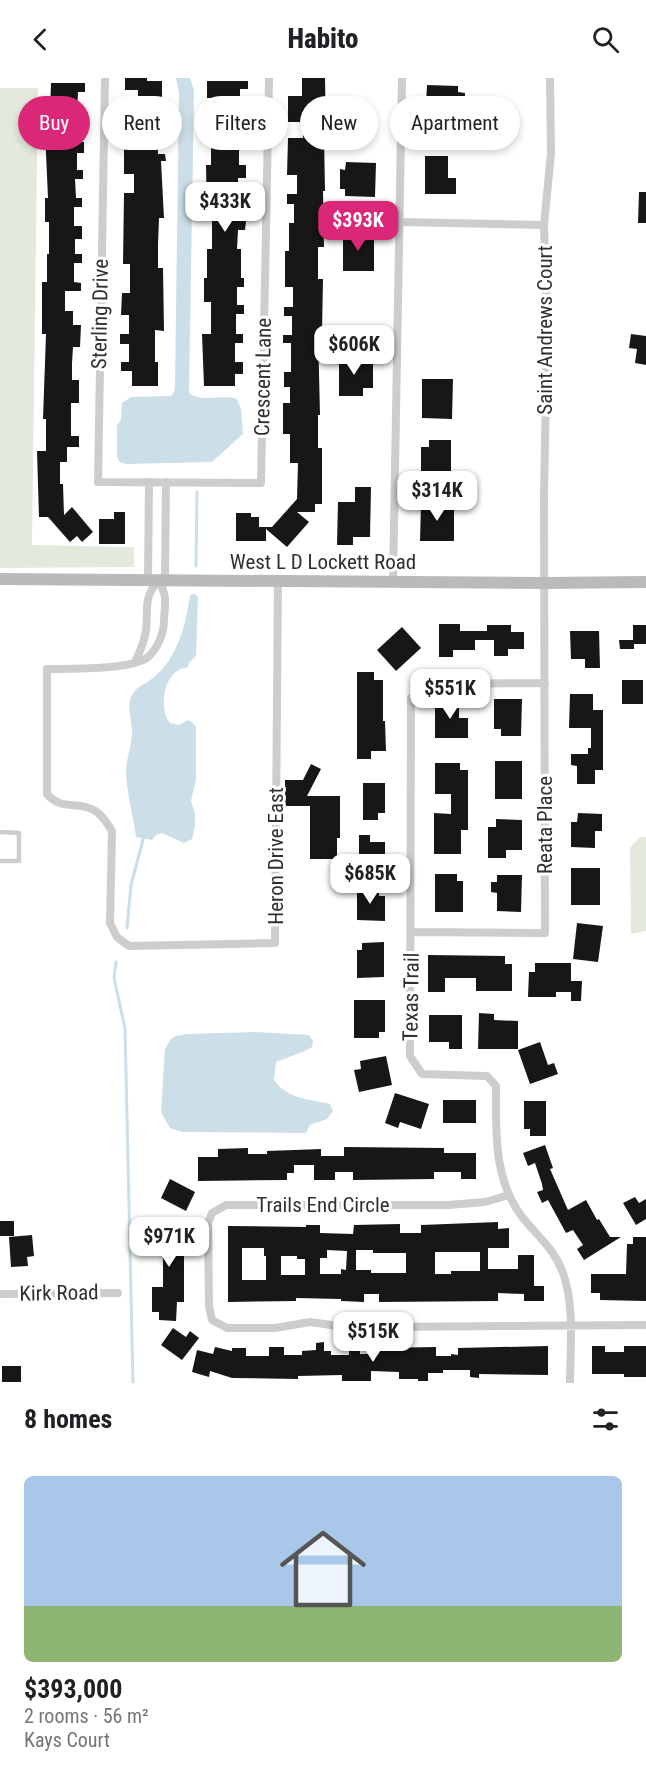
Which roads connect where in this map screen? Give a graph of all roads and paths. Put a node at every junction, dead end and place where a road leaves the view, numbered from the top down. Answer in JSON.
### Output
{"nodes":[{"id":1,"x":105,"y":78,"type":"edge"},
{"id":2,"x":269,"y":78,"type":"edge"},
{"id":3,"x":402,"y":78,"type":"edge"},
{"id":4,"x":550,"y":78,"type":"edge"},
{"id":5,"x":399,"y":222,"type":"junction"},
{"id":6,"x":544,"y":225,"type":"junction"},
{"id":7,"x":149,"y":482,"type":"junction"},
{"id":8,"x":166,"y":482,"type":"junction"},
{"id":9,"x":0,"y":579,"type":"edge"},
{"id":10,"x":157,"y":580,"type":"junction"},
{"id":11,"x":278,"y":581,"type":"junction"},
{"id":12,"x":393,"y":582,"type":"junction"},
{"id":13,"x":646,"y":582,"type":"edge"},
{"id":14,"x":545,"y":583,"type":"junction"},
{"id":15,"x":135,"y":662,"type":"junction"},
{"id":16,"x":545,"y":683,"type":"junction"},
{"id":17,"x":0,"y":832,"type":"edge"},
{"id":18,"x":0,"y":861,"type":"edge"},
{"id":19,"x":412,"y":932,"type":"junction"},
{"id":20,"x":509,"y":1195,"type":"junction"},
{"id":21,"x":118,"y":1293,"type":"dead end"},
{"id":22,"x":0,"y":1294,"type":"edge"},
{"id":23,"x":646,"y":1325,"type":"edge"},
{"id":24,"x":570,"y":1326,"type":"junction"},
{"id":25,"x":570,"y":1383,"type":"edge"}],
"edges":[{"from":1,"to":7,"type":"street","name":"Sterling Drive"},
{"from":2,"to":8,"type":"street","name":"Crescent Lane"},
{"from":3,"to":5,"type":"street"},
{"from":4,"to":6,"type":"street","name":"Saint Andrews Court"},
{"from":5,"to":6,"type":"street"},
{"from":5,"to":12,"type":"street"},
{"from":6,"to":14,"type":"street","name":"Saint Andrews Court"},
{"from":7,"to":8,"type":"street","name":"Sterling Drive"},
{"from":7,"to":10,"type":"street"},
{"from":8,"to":10,"type":"street"},
{"from":9,"to":10,"type":"main road","name":"West L D Lockett Road"},
{"from":10,"to":11,"type":"main road","name":"West L D Lockett Road"},
{"from":10,"to":15,"type":"street"},
{"from":10,"to":15,"type":"street"},
{"from":11,"to":12,"type":"main road","name":"West L D Lockett Road"},
{"from":11,"to":15,"type":"street","name":"Heron Drive East"},
{"from":12,"to":14,"type":"main road","name":"West L D Lockett Road"},
{"from":13,"to":14,"type":"main road","name":"West L D Lockett Road"},
{"from":14,"to":16,"type":"street","name":"Reata Place"},
{"from":16,"to":19,"type":"street","name":"Texas Trail"},
{"from":16,"to":19,"type":"street","name":"Reata Place"},
{"from":17,"to":18,"type":"lane"},
{"from":19,"to":20,"type":"street","name":"Texas Trail"},
{"from":20,"to":24,"type":"street","name":"Texas Trail"},
{"from":20,"to":24,"type":"street","name":"Trails End Circle"},
{"from":21,"to":22,"type":"street","name":"Kirk Road"},
{"from":23,"to":24,"type":"street"},
{"from":24,"to":25,"type":"street","name":"Texas Trail"}]}
